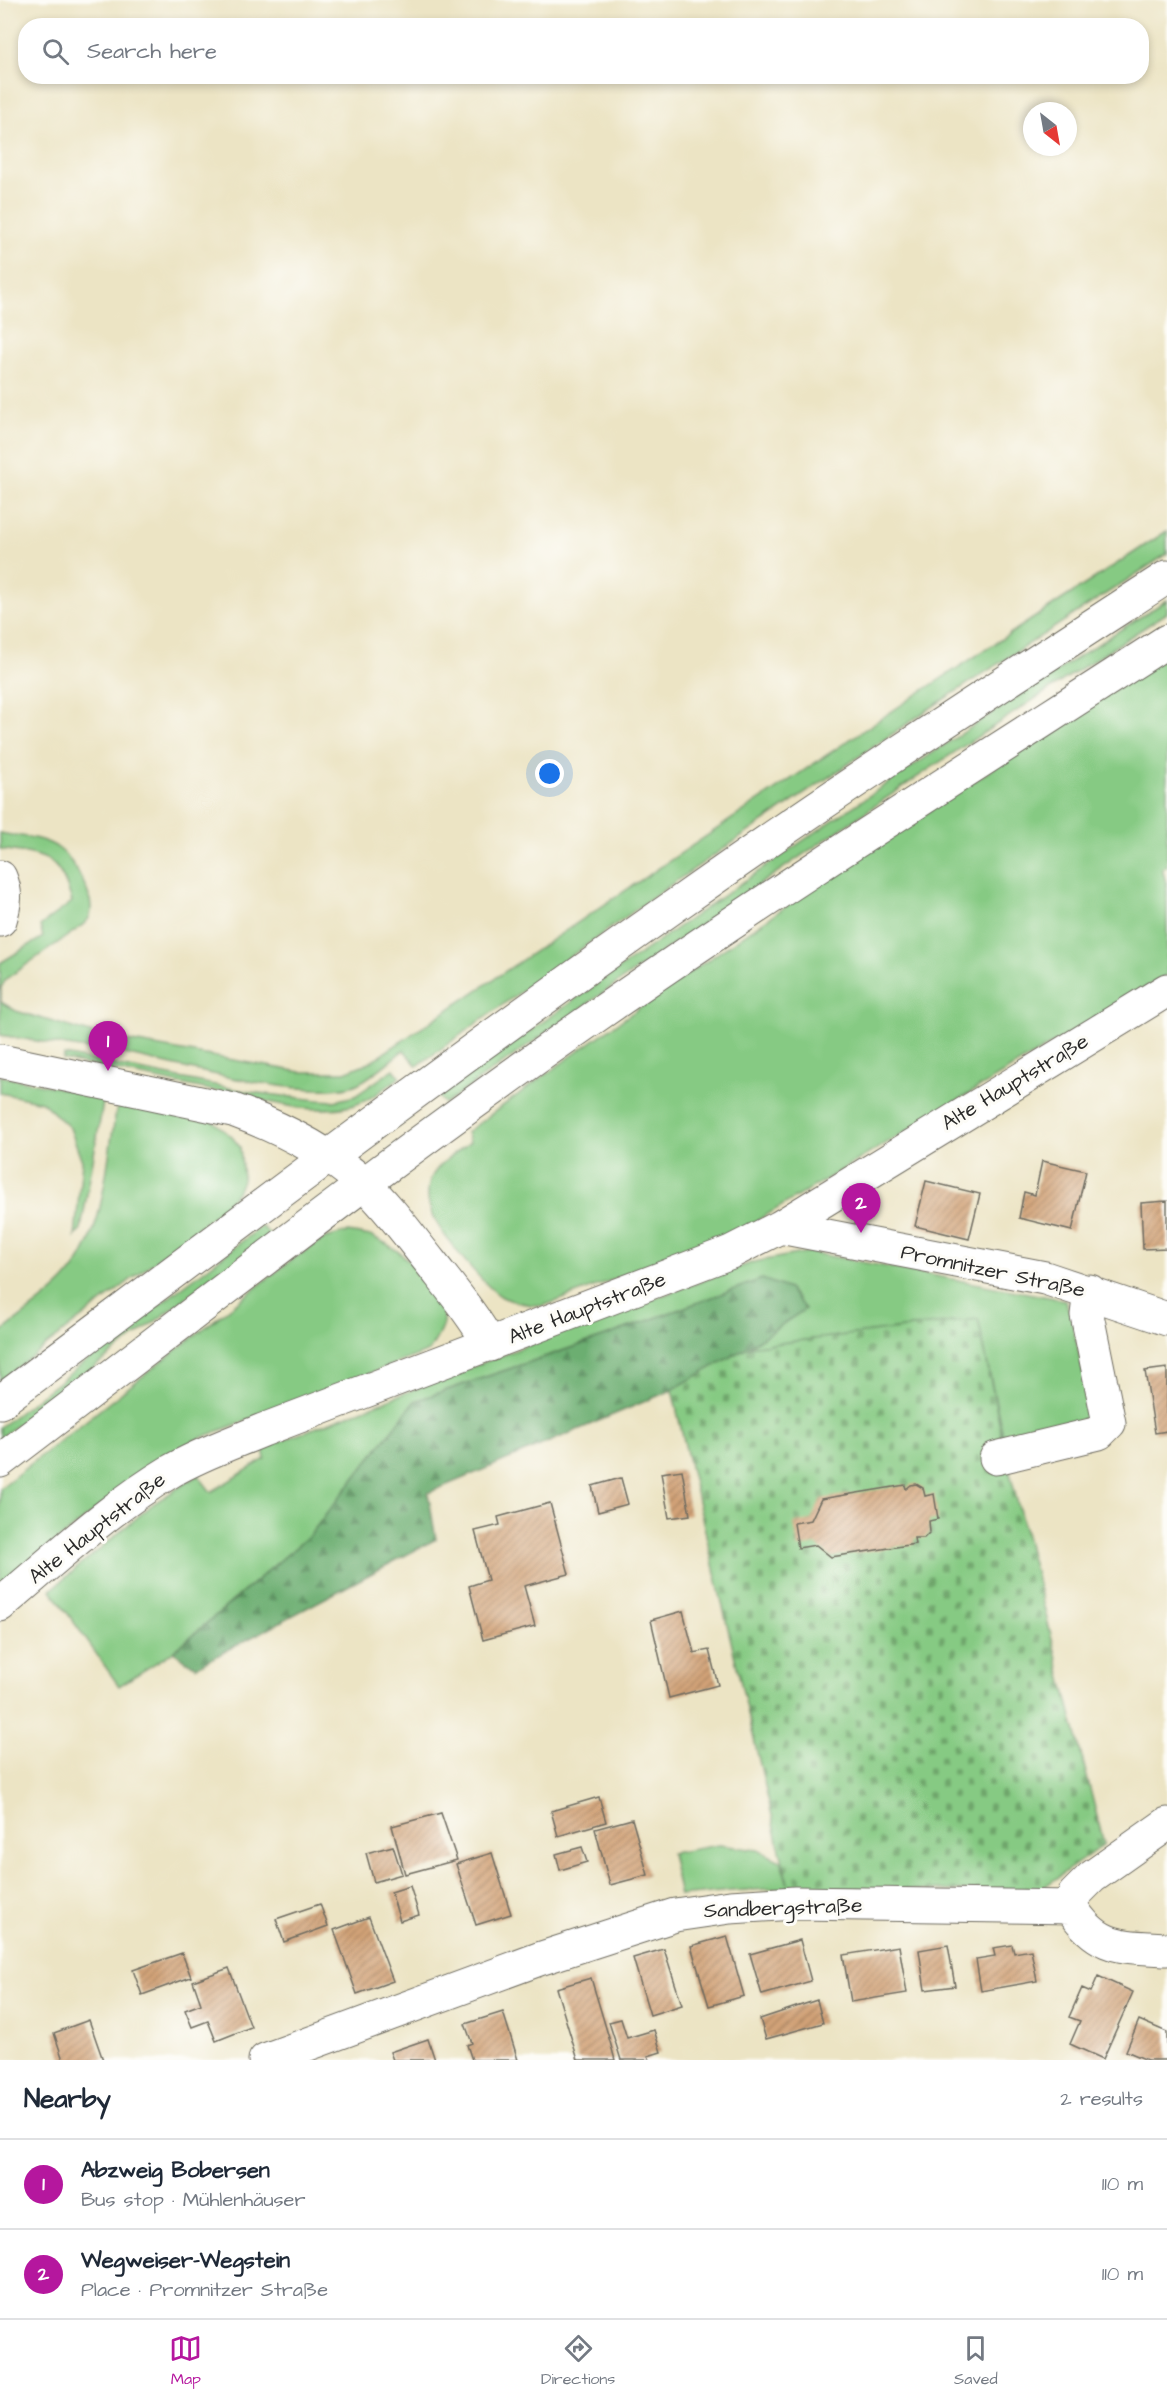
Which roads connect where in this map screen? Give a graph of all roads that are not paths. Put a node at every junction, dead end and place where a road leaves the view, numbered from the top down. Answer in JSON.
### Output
{"nodes":[{"id":1,"x":1167,"y":578,"type":"edge"},
{"id":2,"x":1167,"y":640,"type":"edge"},
{"id":3,"x":0,"y":877,"type":"edge"},
{"id":4,"x":0,"y":920,"type":"edge"},
{"id":5,"x":1167,"y":990,"type":"edge"},
{"id":6,"x":0,"y":1061,"type":"edge"},
{"id":7,"x":329,"y":1157,"type":"junction"},
{"id":8,"x":364,"y":1184,"type":"junction"},
{"id":9,"x":780,"y":1227,"type":"junction"},
{"id":10,"x":1090,"y":1292,"type":"junction"},
{"id":11,"x":1167,"y":1319,"type":"edge"},
{"id":12,"x":490,"y":1345,"type":"junction"},
{"id":13,"x":0,"y":1402,"type":"edge"},
{"id":14,"x":996,"y":1458,"type":"dead end"},
{"id":15,"x":0,"y":1461,"type":"edge"},
{"id":16,"x":0,"y":1605,"type":"edge"},
{"id":17,"x":1167,"y":1824,"type":"edge"},
{"id":18,"x":1071,"y":1907,"type":"junction"},
{"id":19,"x":1167,"y":1949,"type":"edge"},
{"id":20,"x":265,"y":2060,"type":"edge"}],
"edges":[{"from":1,"to":7,"type":"street"},
{"from":2,"to":8,"type":"street"},
{"from":3,"to":4,"type":"street"},
{"from":5,"to":9,"type":"street","name":"Alte Hauptstraße"},
{"from":6,"to":7,"type":"street"},
{"from":7,"to":8,"type":"street"},
{"from":7,"to":13,"type":"street"},
{"from":8,"to":12,"type":"street"},
{"from":8,"to":15,"type":"street"},
{"from":9,"to":10,"type":"street","name":"Promnitzer Straße"},
{"from":9,"to":12,"type":"street","name":"Alte Hauptstraße"},
{"from":10,"to":11,"type":"street","name":"Promnitzer Straße"},
{"from":10,"to":14,"type":"street"},
{"from":12,"to":16,"type":"street","name":"Alte Hauptstraße"},
{"from":17,"to":18,"type":"street"},
{"from":18,"to":19,"type":"street"},
{"from":18,"to":20,"type":"street","name":"Sandbergstraße"}]}
